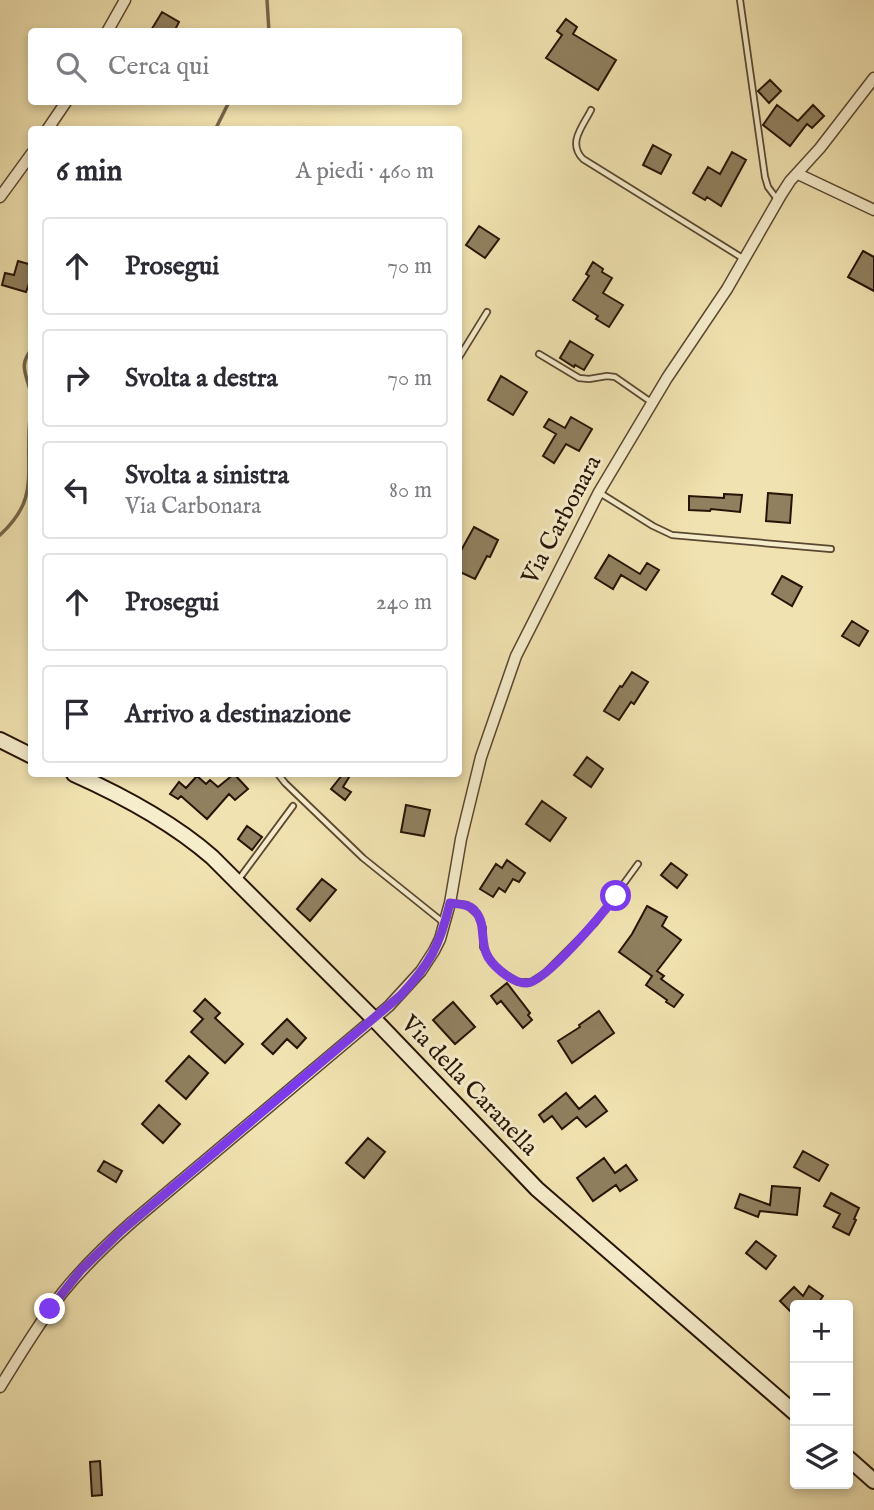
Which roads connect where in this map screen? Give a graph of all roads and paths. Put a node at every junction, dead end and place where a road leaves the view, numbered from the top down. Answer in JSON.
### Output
{"nodes":[{"id":1,"x":125,"y":0,"type":"edge"},
{"id":2,"x":740,"y":0,"type":"edge"},
{"id":3,"x":109,"y":28,"type":"edge"},
{"id":4,"x":874,"y":78,"type":"edge"},
{"id":5,"x":64,"y":105,"type":"edge"},
{"id":6,"x":591,"y":110,"type":"dead end"},
{"id":7,"x":50,"y":126,"type":"edge"},
{"id":8,"x":28,"y":158,"type":"edge"},
{"id":9,"x":797,"y":174,"type":"junction"},
{"id":10,"x":0,"y":197,"type":"edge"},
{"id":11,"x":778,"y":200,"type":"junction"},
{"id":12,"x":874,"y":210,"type":"edge"},
{"id":13,"x":745,"y":259,"type":"junction"},
{"id":14,"x":487,"y":312,"type":"dead end"},
{"id":15,"x":462,"y":353,"type":"edge"},
{"id":16,"x":540,"y":354,"type":"dead end"},
{"id":17,"x":652,"y":403,"type":"junction"},
{"id":18,"x":599,"y":492,"type":"junction"},
{"id":19,"x":831,"y":548,"type":"dead end"},
{"id":20,"x":6,"y":744,"type":"edge"},
{"id":21,"x":28,"y":754,"type":"edge"},
{"id":22,"x":80,"y":777,"type":"edge"},
{"id":23,"x":280,"y":777,"type":"edge"},
{"id":24,"x":293,"y":806,"type":"dead end"},
{"id":25,"x":638,"y":864,"type":"dead end"},
{"id":26,"x":237,"y":881,"type":"junction"},
{"id":27,"x":450,"y":903,"type":"junction"},
{"id":28,"x":445,"y":923,"type":"junction"},
{"id":29,"x":373,"y":1018,"type":"junction"},
{"id":30,"x":0,"y":1387,"type":"edge"},
{"id":31,"x":790,"y":1409,"type":"edge"},
{"id":32,"x":853,"y":1462,"type":"edge"},
{"id":33,"x":874,"y":1481,"type":"edge"}],
"edges":[{"from":1,"to":3,"type":"street"},
{"from":2,"to":11,"type":"lane"},
{"from":4,"to":9,"type":"street","name":"Via Carbonara"},
{"from":5,"to":7,"type":"street"},
{"from":6,"to":13,"type":"lane"},
{"from":8,"to":10,"type":"street"},
{"from":9,"to":11,"type":"street","name":"Via Carbonara"},
{"from":9,"to":12,"type":"street"},
{"from":11,"to":13,"type":"street","name":"Via Carbonara"},
{"from":13,"to":17,"type":"street","name":"Via Carbonara"},
{"from":14,"to":15,"type":"lane"},
{"from":16,"to":17,"type":"lane"},
{"from":17,"to":18,"type":"street","name":"Via Carbonara"},
{"from":18,"to":19,"type":"lane"},
{"from":18,"to":27,"type":"street","name":"Via Carbonara"},
{"from":20,"to":21,"type":"main road"},
{"from":22,"to":26,"type":"main road","name":"Via della Caranella"},
{"from":23,"to":28,"type":"lane"},
{"from":24,"to":26,"type":"lane"},
{"from":25,"to":27,"type":"lane"},
{"from":26,"to":29,"type":"main road","name":"Via della Caranella"},
{"from":27,"to":28,"type":"street","name":"Via Carbonara"},
{"from":28,"to":29,"type":"street","name":"Via Carbonara"},
{"from":29,"to":30,"type":"street","name":"Via Carbonara"},
{"from":29,"to":31,"type":"main road","name":"Via della Caranella"},
{"from":32,"to":33,"type":"main road"}]}
